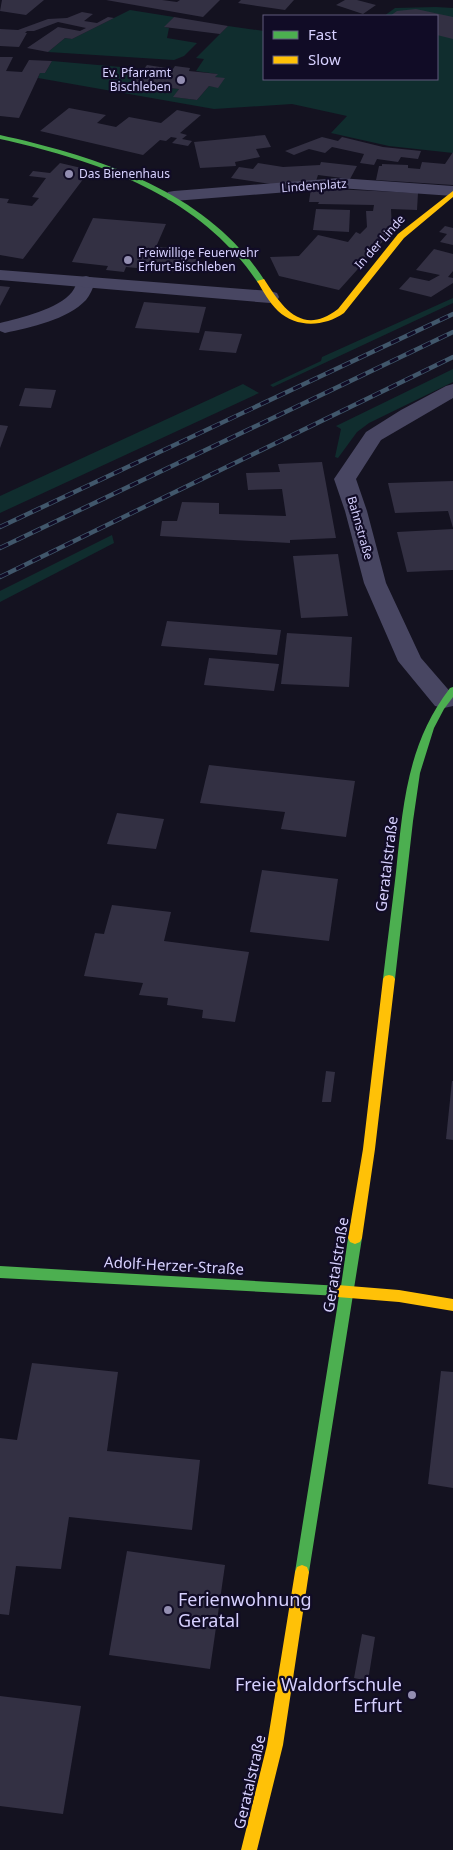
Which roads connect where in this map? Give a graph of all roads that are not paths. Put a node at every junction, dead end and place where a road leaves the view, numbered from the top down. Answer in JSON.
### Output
{"nodes":[{"id":1,"x":0,"y":137,"type":"edge"},
{"id":2,"x":453,"y":192,"type":"edge"},
{"id":3,"x":174,"y":196,"type":"junction"},
{"id":4,"x":0,"y":275,"type":"edge"},
{"id":5,"x":86,"y":282,"type":"junction"},
{"id":6,"x":270,"y":297,"type":"junction"},
{"id":7,"x":5,"y":327,"type":"dead end"},
{"id":8,"x":453,"y":390,"type":"edge"},
{"id":9,"x":448,"y":695,"type":"edge"},
{"id":10,"x":0,"y":1272,"type":"edge"},
{"id":11,"x":347,"y":1292,"type":"junction"},
{"id":12,"x":453,"y":1305,"type":"edge"},
{"id":13,"x":249,"y":1850,"type":"edge"}],
"edges":[{"from":1,"to":3,"type":"street"},
{"from":2,"to":3,"type":"street","name":"Lindenplatz"},
{"from":2,"to":6,"type":"street","name":"In der Linde"},
{"from":3,"to":6,"type":"street"},
{"from":4,"to":5,"type":"street"},
{"from":5,"to":6,"type":"street"},
{"from":5,"to":7,"type":"street"},
{"from":8,"to":9,"type":"street","name":"Bahnstraße"},
{"from":9,"to":11,"type":"street","name":"Geratalstraße"},
{"from":10,"to":11,"type":"street","name":"Adolf-Herzer-Straße"},
{"from":11,"to":12,"type":"street","name":"Adolf-Herzer-Straße"},
{"from":11,"to":13,"type":"street","name":"Geratalstraße"}]}
